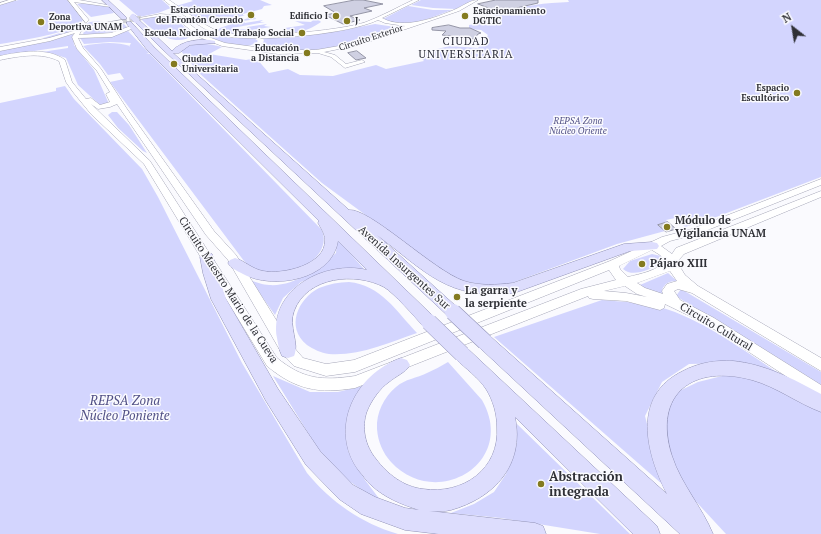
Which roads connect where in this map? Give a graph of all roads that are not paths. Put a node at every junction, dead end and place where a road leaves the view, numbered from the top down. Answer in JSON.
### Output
{"nodes":[{"id":1,"x":14,"y":0,"type":"edge"},
{"id":2,"x":70,"y":0,"type":"edge"},
{"id":3,"x":105,"y":0,"type":"edge"},
{"id":4,"x":166,"y":0,"type":"edge"},
{"id":5,"x":417,"y":0,"type":"edge"},
{"id":6,"x":476,"y":0,"type":"edge"},
{"id":7,"x":113,"y":3,"type":"edge"},
{"id":8,"x":0,"y":4,"type":"edge"},
{"id":9,"x":175,"y":6,"type":"junction"},
{"id":10,"x":151,"y":16,"type":"junction"},
{"id":11,"x":130,"y":18,"type":"junction"},
{"id":12,"x":378,"y":18,"type":"junction"},
{"id":13,"x":196,"y":19,"type":"junction"},
{"id":14,"x":86,"y":22,"type":"junction"},
{"id":15,"x":183,"y":22,"type":"junction"},
{"id":16,"x":368,"y":23,"type":"junction"},
{"id":17,"x":414,"y":24,"type":"junction"},
{"id":18,"x":98,"y":25,"type":"junction"},
{"id":19,"x":209,"y":28,"type":"junction"},
{"id":20,"x":400,"y":29,"type":"junction"},
{"id":21,"x":79,"y":31,"type":"junction"},
{"id":22,"x":148,"y":31,"type":"junction"},
{"id":23,"x":196,"y":33,"type":"junction"},
{"id":24,"x":43,"y":36,"type":"junction"},
{"id":25,"x":75,"y":37,"type":"junction"},
{"id":26,"x":254,"y":37,"type":"junction"},
{"id":27,"x":49,"y":40,"type":"junction"},
{"id":28,"x":168,"y":41,"type":"junction"},
{"id":29,"x":213,"y":42,"type":"junction"},
{"id":30,"x":0,"y":45,"type":"edge"},
{"id":31,"x":239,"y":48,"type":"junction"},
{"id":32,"x":342,"y":48,"type":"junction"},
{"id":33,"x":0,"y":50,"type":"edge"},
{"id":34,"x":176,"y":51,"type":"junction"},
{"id":35,"x":316,"y":52,"type":"junction"},
{"id":36,"x":333,"y":56,"type":"junction"},
{"id":37,"x":2,"y":57,"type":"edge"},
{"id":38,"x":362,"y":62,"type":"dead end"},
{"id":39,"x":181,"y":63,"type":"junction"},
{"id":40,"x":110,"y":88,"type":"junction"},
{"id":41,"x":79,"y":96,"type":"junction"},
{"id":42,"x":126,"y":112,"type":"junction"},
{"id":43,"x":101,"y":118,"type":"junction"},
{"id":44,"x":821,"y":182,"type":"edge"},
{"id":45,"x":821,"y":194,"type":"edge"},
{"id":46,"x":312,"y":206,"type":"junction"},
{"id":47,"x":339,"y":208,"type":"junction"},
{"id":48,"x":652,"y":246,"type":"junction"},
{"id":49,"x":207,"y":257,"type":"junction"},
{"id":50,"x":672,"y":260,"type":"junction"},
{"id":51,"x":235,"y":263,"type":"junction"},
{"id":52,"x":614,"y":264,"type":"junction"},
{"id":53,"x":628,"y":282,"type":"junction"},
{"id":54,"x":694,"y":289,"type":"junction"},
{"id":55,"x":398,"y":291,"type":"junction"},
{"id":56,"x":565,"y":300,"type":"junction"},
{"id":57,"x":676,"y":303,"type":"junction"},
{"id":58,"x":710,"y":321,"type":"junction"},
{"id":59,"x":288,"y":351,"type":"junction"},
{"id":60,"x":401,"y":365,"type":"junction"},
{"id":61,"x":821,"y":366,"type":"edge"},
{"id":62,"x":493,"y":385,"type":"junction"},
{"id":63,"x":821,"y":393,"type":"edge"},
{"id":64,"x":821,"y":404,"type":"edge"},
{"id":65,"x":535,"y":534,"type":"edge"},
{"id":66,"x":650,"y":534,"type":"edge"},
{"id":67,"x":696,"y":534,"type":"edge"},
{"id":68,"x":702,"y":534,"type":"edge"}],
"edges":[{"from":1,"to":8,"type":"street"},
{"from":2,"to":7,"type":"street"},
{"from":2,"to":14,"type":"street"},
{"from":3,"to":7,"type":"main road","name":"Avenida Insurgentes Sur"},
{"from":4,"to":9,"type":"street","name":"Circuito Exterior"},
{"from":5,"to":12,"type":"street","name":"Circuito Exterior"},
{"from":6,"to":17,"type":"street","name":"Circuito Exterior"},
{"from":7,"to":11,"type":"main road","name":"Avenida Insurgentes Sur"},
{"from":7,"to":11,"type":"main road","name":"Avenida Insurgentes Sur"},
{"from":9,"to":10,"type":"street","name":"Circuito Exterior"},
{"from":9,"to":13,"type":"street","name":"Circuito Exterior"},
{"from":10,"to":11,"type":"street","name":"Circuito Exterior"},
{"from":10,"to":15,"type":"street","name":"Circuito Exterior"},
{"from":11,"to":18,"type":"street","name":"Circuito Exterior"},
{"from":11,"to":22,"type":"main road","name":"Avenida Insurgentes Sur"},
{"from":11,"to":25,"type":"street"},
{"from":11,"to":46,"type":"main road","name":"Avenida Insurgentes Sur"},
{"from":12,"to":16,"type":"street","name":"Circuito Exterior"},
{"from":12,"to":17,"type":"street"},
{"from":13,"to":15,"type":"street"},
{"from":13,"to":19,"type":"street","name":"Circuito Exterior"},
{"from":14,"to":18,"type":"street"},
{"from":14,"to":24,"type":"street"},
{"from":15,"to":23,"type":"street","name":"Circuito Exterior"},
{"from":16,"to":20,"type":"street"},
{"from":16,"to":26,"type":"street","name":"Circuito Exterior"},
{"from":17,"to":20,"type":"street","name":"Circuito Exterior"},
{"from":18,"to":21,"type":"street","name":"Circuito Exterior"},
{"from":19,"to":23,"type":"street"},
{"from":19,"to":26,"type":"street","name":"Circuito Exterior"},
{"from":20,"to":32,"type":"street","name":"Circuito Exterior"},
{"from":21,"to":25,"type":"street"},
{"from":21,"to":27,"type":"street","name":"Circuito Exterior"},
{"from":22,"to":28,"type":"main road"},
{"from":22,"to":39,"type":"main road","name":"Avenida Insurgentes Sur"},
{"from":23,"to":28,"type":"main road"},
{"from":23,"to":29,"type":"street","name":"Circuito Exterior"},
{"from":24,"to":27,"type":"street"},
{"from":24,"to":30,"type":"street"},
{"from":25,"to":40,"type":"street","name":"Circuito Maestro Mario de la Cueva"},
{"from":26,"to":31,"type":"street"},
{"from":27,"to":33,"type":"street","name":"Circuito Exterior"},
{"from":28,"to":34,"type":"main road"},
{"from":29,"to":31,"type":"street","name":"Circuito Exterior"},
{"from":29,"to":34,"type":"main road"},
{"from":31,"to":35,"type":"street","name":"Circuito Exterior"},
{"from":32,"to":35,"type":"street","name":"Circuito Exterior"},
{"from":32,"to":36,"type":"street"},
{"from":34,"to":39,"type":"main road"},
{"from":35,"to":36,"type":"street"},
{"from":36,"to":38,"type":"street"},
{"from":37,"to":41,"type":"street","name":"Circuito Maestro Mario de la Cueva"},
{"from":39,"to":47,"type":"main road","name":"Avenida Insurgentes Sur"},
{"from":40,"to":41,"type":"street"},
{"from":40,"to":42,"type":"street","name":"Circuito Maestro Mario de la Cueva"},
{"from":41,"to":43,"type":"street","name":"Circuito Maestro Mario de la Cueva"},
{"from":42,"to":43,"type":"street"},
{"from":42,"to":51,"type":"street","name":"Circuito Maestro Mario de la Cueva"},
{"from":43,"to":49,"type":"street","name":"Circuito Maestro Mario de la Cueva"},
{"from":44,"to":48,"type":"street","name":"Circuito Maestro Mario de la Cueva"},
{"from":45,"to":50,"type":"street","name":"Circuito Maestro Mario de la Cueva"},
{"from":46,"to":51,"type":"main road"},
{"from":46,"to":55,"type":"main road","name":"Avenida Insurgentes Sur"},
{"from":47,"to":48,"type":"main road"},
{"from":47,"to":67,"type":"main road","name":"Avenida Insurgentes Sur","bridge":true},
{"from":48,"to":50,"type":"street","name":"Circuito Cultural"},
{"from":48,"to":52,"type":"street","name":"Circuito Maestro Mario de la Cueva"},
{"from":49,"to":60,"type":"street","name":"Circuito Maestro Mario de la Cueva"},
{"from":49,"to":65,"type":"main road"},
{"from":50,"to":53,"type":"street","name":"Circuito Maestro Mario de la Cueva"},
{"from":50,"to":54,"type":"street","name":"Circuito Cultural"},
{"from":51,"to":59,"type":"street","name":"Circuito Maestro Mario de la Cueva"},
{"from":52,"to":53,"type":"street","name":"Circuito Cultural"},
{"from":52,"to":59,"type":"street","name":"Circuito Maestro Mario de la Cueva"},
{"from":53,"to":56,"type":"street","name":"Circuito Maestro Mario de la Cueva"},
{"from":53,"to":57,"type":"street","name":"Circuito Cultural"},
{"from":54,"to":57,"type":"street"},
{"from":54,"to":61,"type":"street","name":"Circuito Cultural"},
{"from":55,"to":59,"type":"main road"},
{"from":55,"to":62,"type":"main road","name":"Avenida Insurgentes Sur","bridge":true},
{"from":56,"to":58,"type":"street"},
{"from":56,"to":60,"type":"street","name":"Circuito Maestro Mario de la Cueva"},
{"from":57,"to":58,"type":"street","name":"Circuito Cultural"},
{"from":58,"to":63,"type":"street","name":"Circuito Cultural"},
{"from":60,"to":62,"type":"main road"},
{"from":62,"to":66,"type":"main road","name":"Avenida Insurgentes Sur"},
{"from":64,"to":68,"type":"main road"}]}
